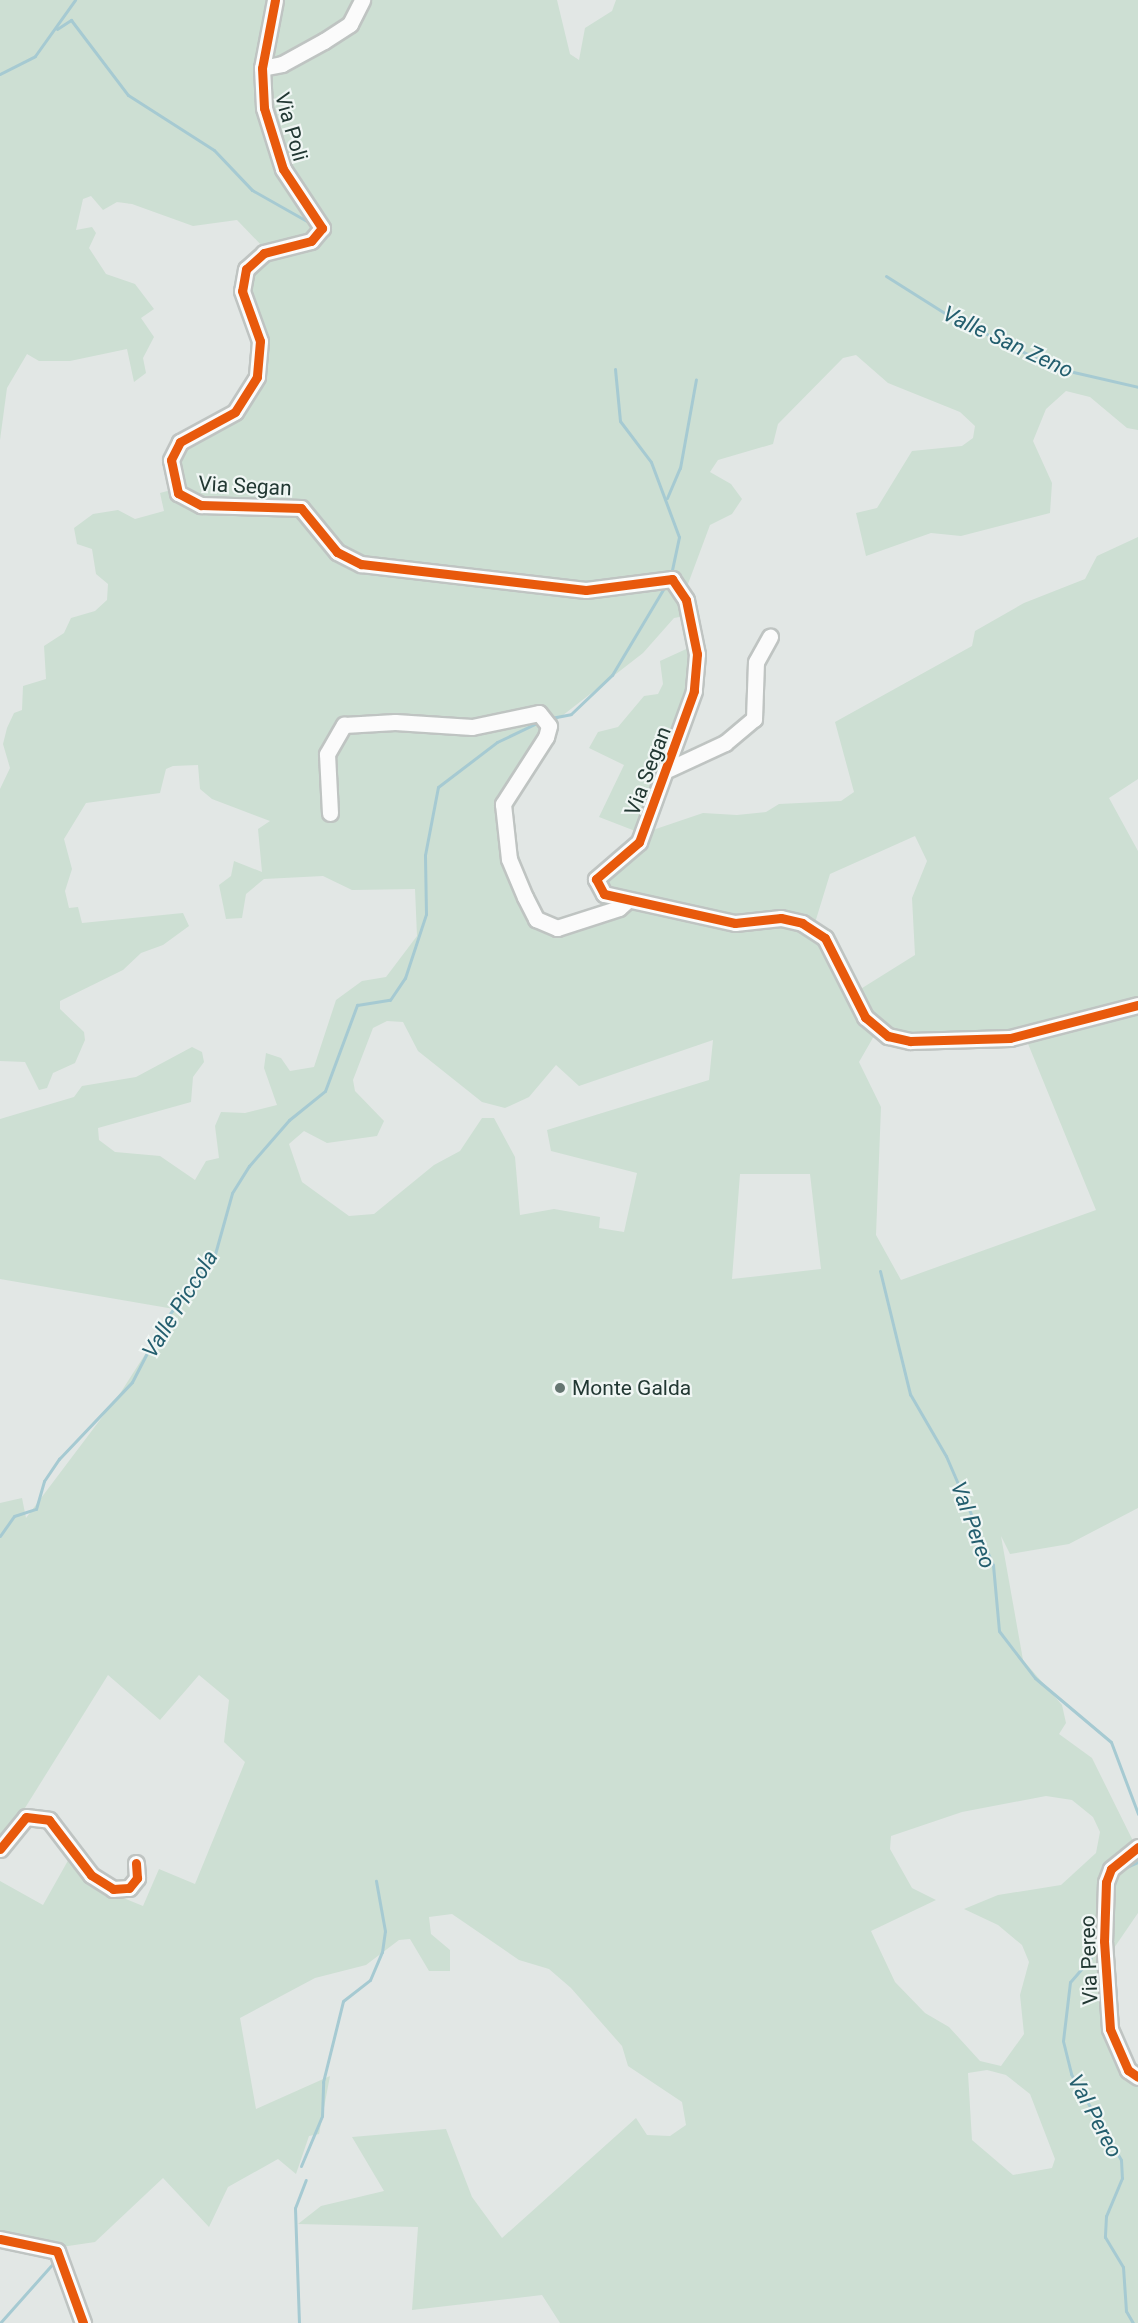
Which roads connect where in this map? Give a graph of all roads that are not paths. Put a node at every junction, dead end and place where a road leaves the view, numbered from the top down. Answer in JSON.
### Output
{"nodes":[{"id":1,"x":275,"y":0,"type":"edge"},
{"id":2,"x":362,"y":0,"type":"edge"},
{"id":3,"x":262,"y":68,"type":"junction"},
{"id":4,"x":172,"y":482,"type":"joint"},
{"id":5,"x":770,"y":637,"type":"dead end"},
{"id":6,"x":669,"y":769,"type":"junction"},
{"id":7,"x":330,"y":813,"type":"dead end"},
{"id":8,"x":628,"y":900,"type":"junction"},
{"id":9,"x":1138,"y":1005,"type":"edge"},
{"id":10,"x":1138,"y":1846,"type":"edge"},
{"id":11,"x":0,"y":1849,"type":"edge"},
{"id":12,"x":136,"y":1863,"type":"dead end"},
{"id":13,"x":1138,"y":2077,"type":"edge"},
{"id":14,"x":0,"y":2239,"type":"edge"},
{"id":15,"x":82,"y":2323,"type":"edge"}],
"edges":[{"from":1,"to":3,"type":"street","name":"Via Poli"},
{"from":2,"to":3,"type":"street"},
{"from":3,"to":4,"type":"street","name":"Via Poli"},
{"from":4,"to":6,"type":"street","name":"Via Segan"},
{"from":5,"to":6,"type":"street"},
{"from":6,"to":8,"type":"street","name":"Via Segan"},
{"from":7,"to":8,"type":"street"},
{"from":8,"to":9,"type":"street","name":"Via Segan"},
{"from":10,"to":13,"type":"street","name":"Via Pereo"},
{"from":11,"to":12,"type":"street"},
{"from":14,"to":15,"type":"street"}]}
